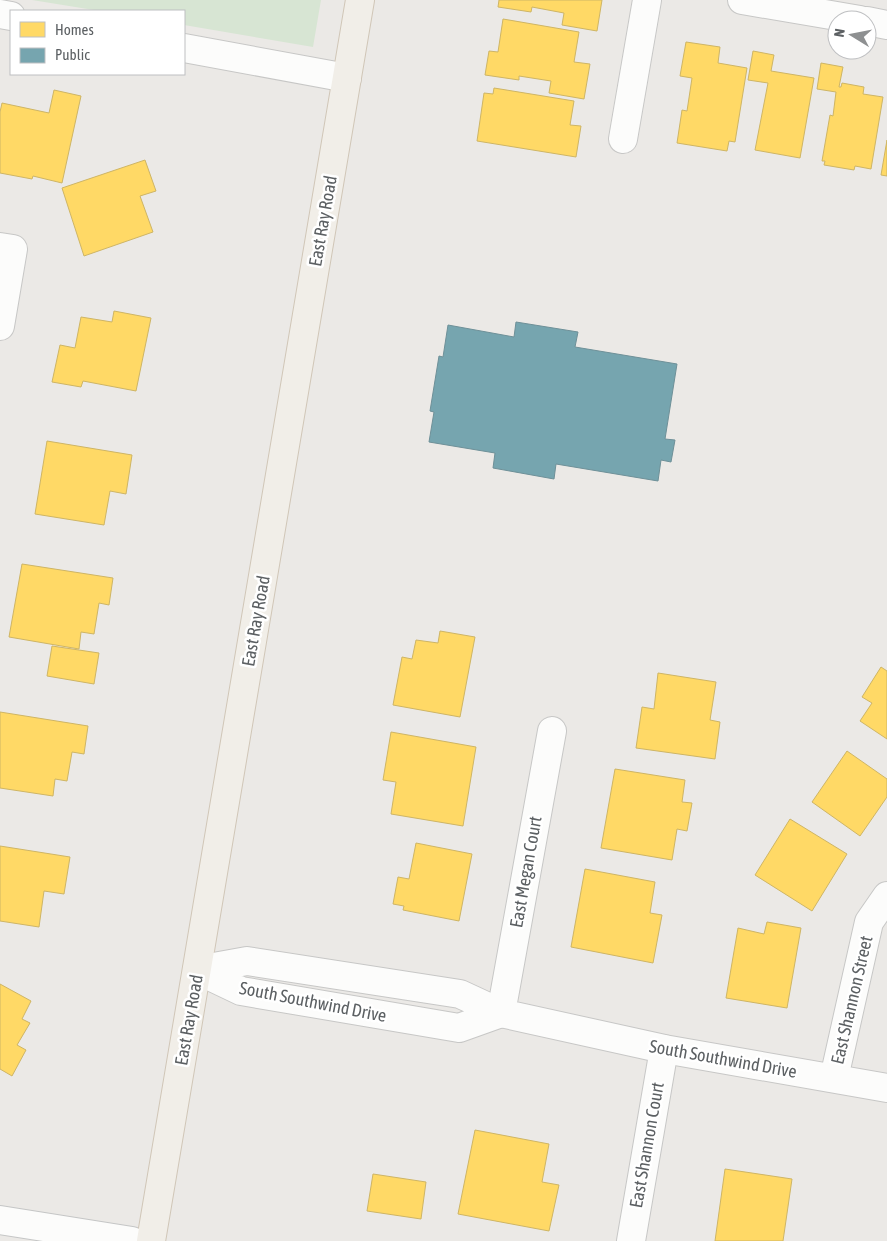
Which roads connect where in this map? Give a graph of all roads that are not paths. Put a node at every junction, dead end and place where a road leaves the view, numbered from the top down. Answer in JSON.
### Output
{"nodes":[{"id":1,"x":360,"y":0,"type":"edge"},
{"id":2,"x":647,"y":0,"type":"edge"},
{"id":3,"x":742,"y":0,"type":"edge"},
{"id":4,"x":827,"y":14,"type":"edge"},
{"id":5,"x":185,"y":48,"type":"edge"},
{"id":6,"x":347,"y":78,"type":"junction"},
{"id":7,"x":624,"y":139,"type":"dead end"},
{"id":8,"x":6,"y":248,"type":"edge"},
{"id":9,"x":0,"y":326,"type":"edge"},
{"id":10,"x":552,"y":731,"type":"dead end"},
{"id":11,"x":887,"y":896,"type":"edge"},
{"id":12,"x":197,"y":970,"type":"junction"},
{"id":13,"x":501,"y":1014,"type":"junction"},
{"id":14,"x":664,"y":1049,"type":"junction"},
{"id":15,"x":834,"y":1078,"type":"junction"},
{"id":16,"x":887,"y":1088,"type":"edge"},
{"id":17,"x":0,"y":1220,"type":"edge"},
{"id":18,"x":132,"y":1241,"type":"edge"},
{"id":19,"x":151,"y":1241,"type":"edge"},
{"id":20,"x":631,"y":1241,"type":"edge"}],
"edges":[{"from":1,"to":6,"type":"main road","name":"East Ray Road"},
{"from":2,"to":7,"type":"street"},
{"from":3,"to":4,"type":"street"},
{"from":5,"to":6,"type":"street"},
{"from":6,"to":12,"type":"main road","name":"East Ray Road"},
{"from":8,"to":9,"type":"street"},
{"from":10,"to":13,"type":"street","name":"East Megan Court"},
{"from":11,"to":15,"type":"street","name":"East Shannon Street"},
{"from":12,"to":13,"type":"street","name":"South Southwind Drive"},
{"from":12,"to":19,"type":"main road","name":"East Ray Road"},
{"from":13,"to":14,"type":"street","name":"South Southwind Drive"},
{"from":14,"to":15,"type":"street","name":"South Southwind Drive"},
{"from":14,"to":20,"type":"street","name":"East Shannon Court"},
{"from":15,"to":16,"type":"street","name":"South Southwind Drive"},
{"from":17,"to":18,"type":"street"}]}
